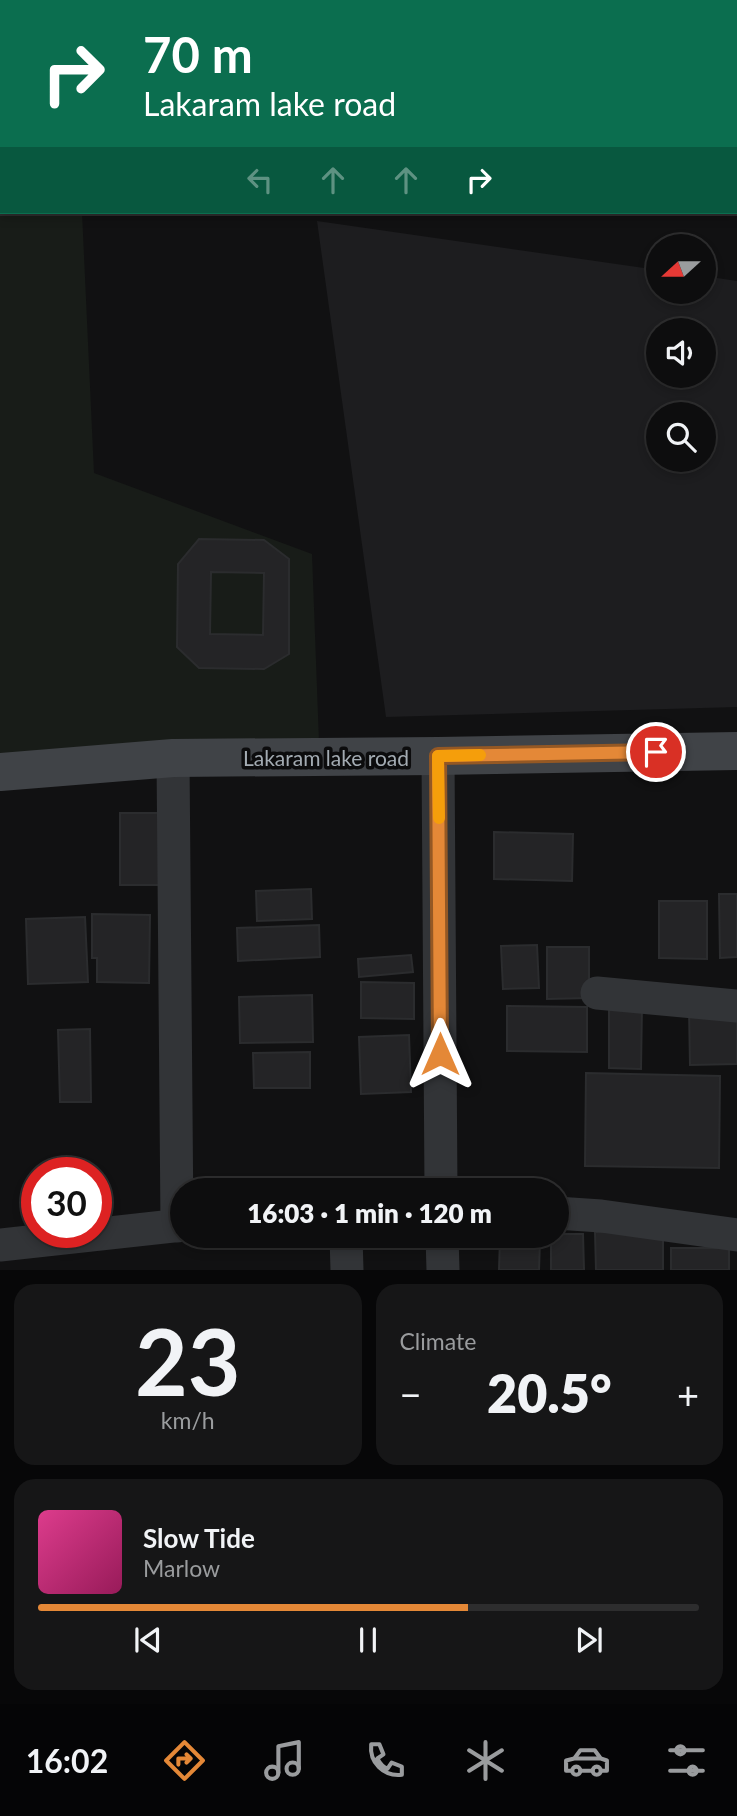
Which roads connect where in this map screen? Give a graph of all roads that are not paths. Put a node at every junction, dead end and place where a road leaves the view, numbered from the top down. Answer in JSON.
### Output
{"nodes":[{"id":1,"x":737,"y":751,"type":"edge"},
{"id":2,"x":438,"y":756,"type":"junction"},
{"id":3,"x":173,"y":758,"type":"junction"},
{"id":4,"x":0,"y":772,"type":"edge"},
{"id":5,"x":597,"y":992,"type":"dead end"},
{"id":6,"x":737,"y":1006,"type":"edge"},
{"id":7,"x":179,"y":1178,"type":"edge"},
{"id":8,"x":441,"y":1178,"type":"edge"},
{"id":9,"x":569,"y":1214,"type":"edge"},
{"id":10,"x":170,"y":1226,"type":"edge"},
{"id":11,"x":737,"y":1235,"type":"edge"},
{"id":12,"x":0,"y":1245,"type":"edge"},
{"id":13,"x":346,"y":1248,"type":"edge"},
{"id":14,"x":442,"y":1248,"type":"edge"},
{"id":15,"x":347,"y":1270,"type":"edge"},
{"id":16,"x":443,"y":1270,"type":"edge"}],
"edges":[{"from":1,"to":2,"type":"street","name":"Lakaram lake road"},
{"from":2,"to":3,"type":"street","name":"Lakaram lake road"},
{"from":2,"to":8,"type":"street"},
{"from":3,"to":4,"type":"street","name":"Lakaram lake road"},
{"from":3,"to":7,"type":"street"},
{"from":5,"to":6,"type":"street"},
{"from":9,"to":11,"type":"street"},
{"from":10,"to":12,"type":"street"},
{"from":13,"to":15,"type":"street"},
{"from":14,"to":16,"type":"street"}]}
